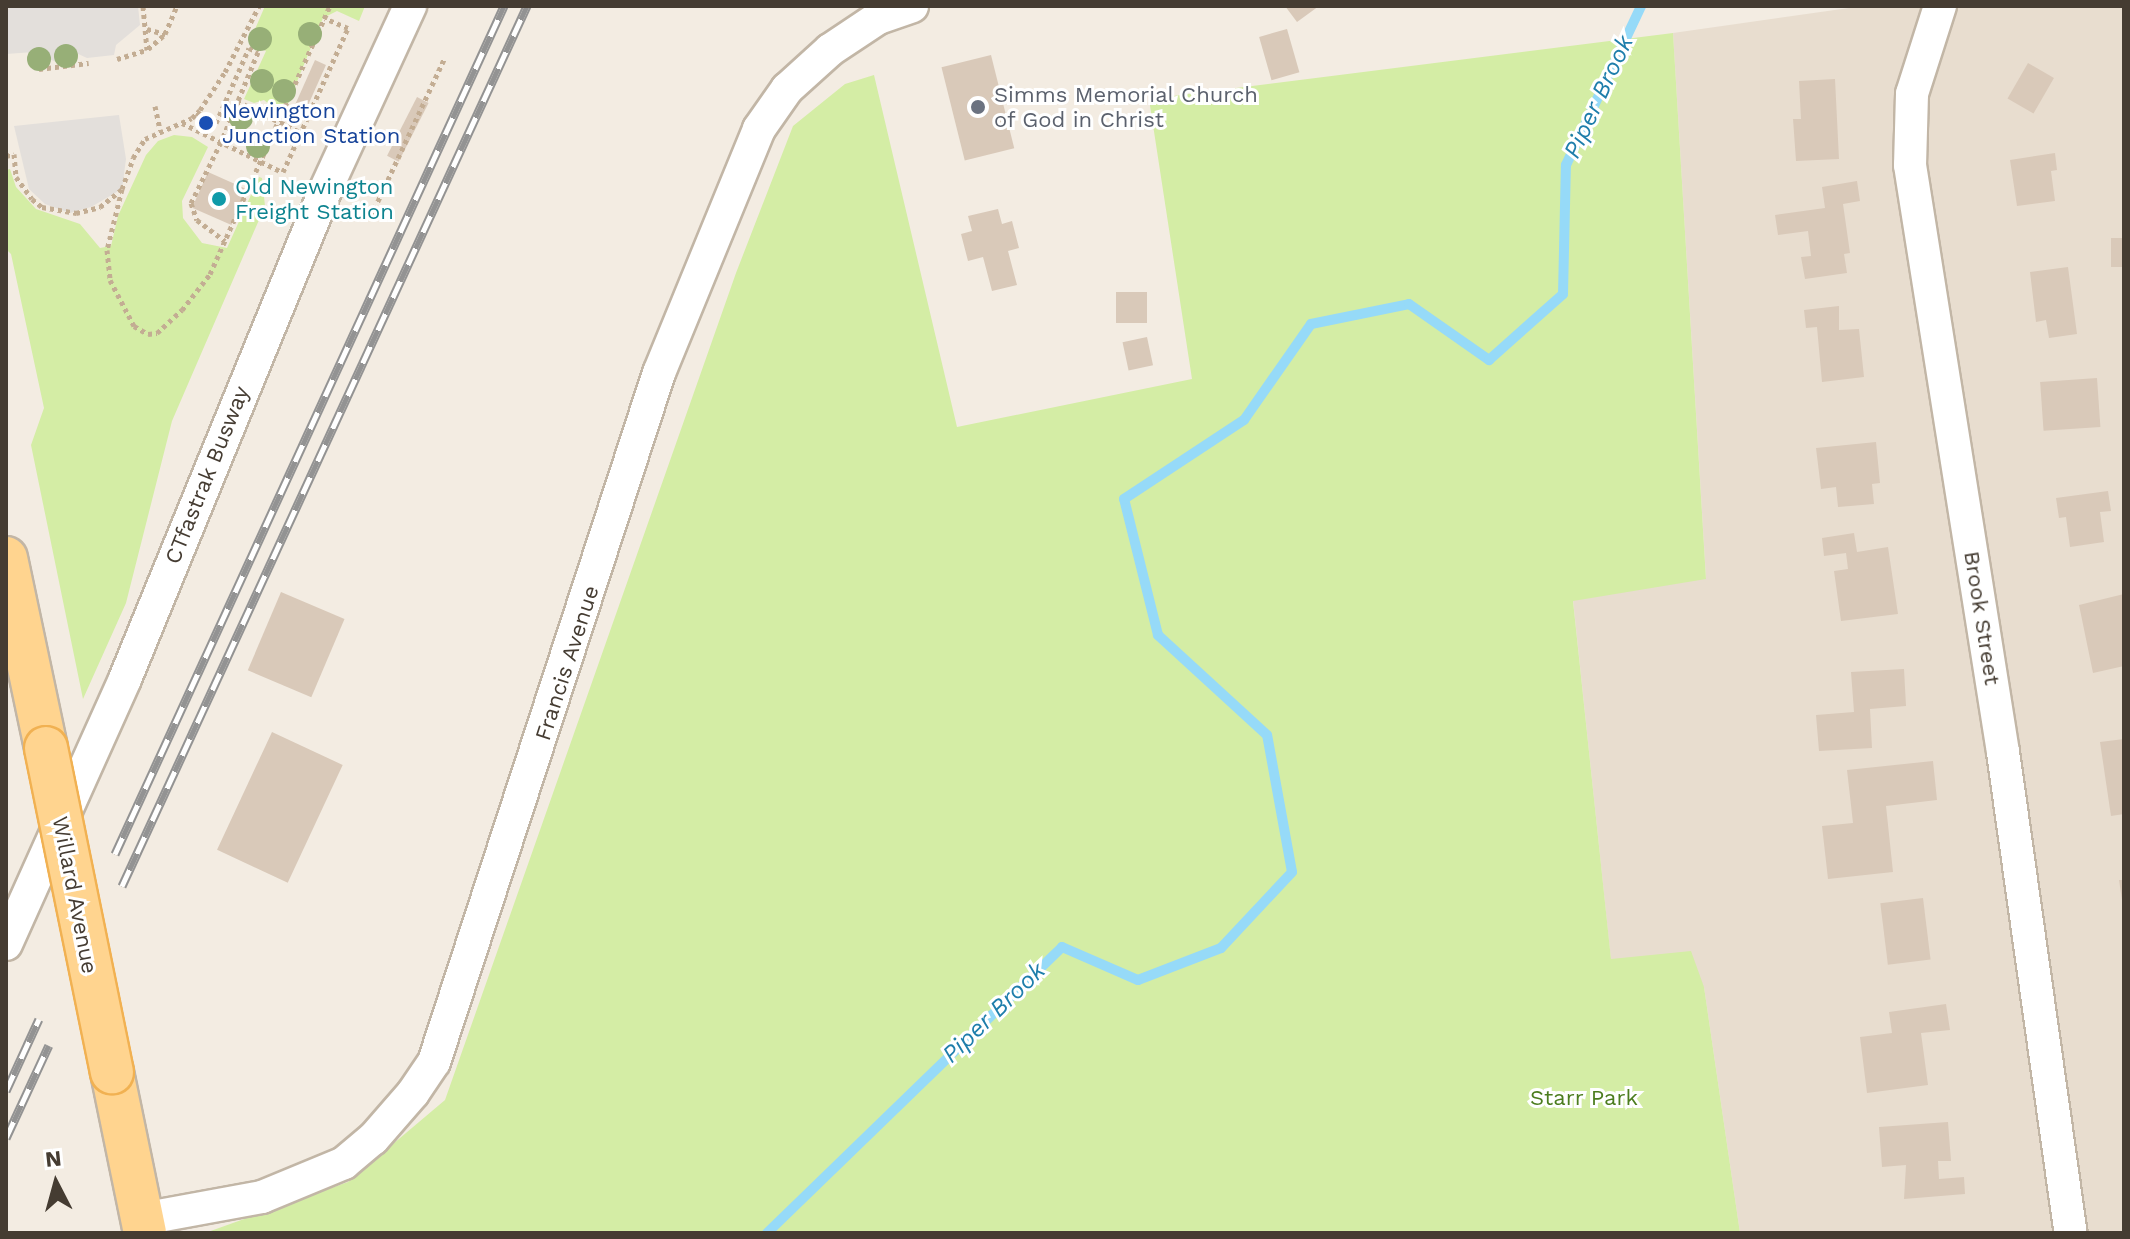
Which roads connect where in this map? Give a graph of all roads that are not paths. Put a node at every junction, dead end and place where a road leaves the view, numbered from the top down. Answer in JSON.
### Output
{"nodes":[{"id":1,"x":410,"y":6,"type":"edge"},
{"id":2,"x":912,"y":6,"type":"edge"},
{"id":3,"x":1940,"y":6,"type":"edge"},
{"id":4,"x":6,"y":558,"type":"edge"},
{"id":5,"x":6,"y":944,"type":"edge"},
{"id":6,"x":143,"y":1226,"type":"edge"},
{"id":7,"x":2071,"y":1233,"type":"edge"}],
"edges":[{"from":1,"to":5,"type":"street","name":"CTfastrak Busway"},
{"from":2,"to":6,"type":"street","name":"Francis Avenue"},
{"from":3,"to":7,"type":"street","name":"Brook Street"},
{"from":4,"to":6,"type":"main road","name":"Willard Avenue","bridge":true}]}
